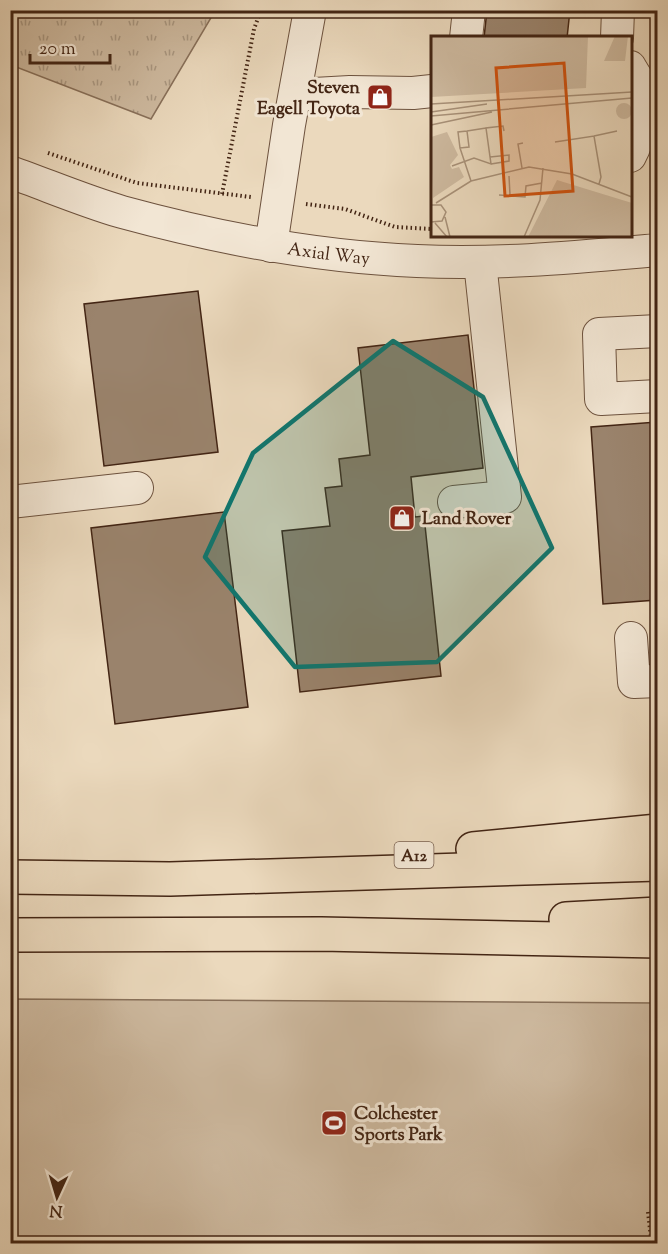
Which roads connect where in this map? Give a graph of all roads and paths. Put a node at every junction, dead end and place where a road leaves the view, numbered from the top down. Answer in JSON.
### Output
{"nodes":[{"id":1,"x":261,"y":10,"type":"edge"},
{"id":2,"x":310,"y":10,"type":"edge"},
{"id":3,"x":469,"y":10,"type":"edge"},
{"id":4,"x":618,"y":10,"type":"edge"},
{"id":5,"x":466,"y":36,"type":"edge"},
{"id":6,"x":616,"y":36,"type":"edge"},
{"id":7,"x":632,"y":71,"type":"edge"},
{"id":8,"x":431,"y":91,"type":"edge"},
{"id":9,"x":296,"y":95,"type":"junction"},
{"id":10,"x":42,"y":150,"type":"dead end"},
{"id":11,"x":632,"y":152,"type":"edge"},
{"id":12,"x":10,"y":172,"type":"edge"},
{"id":13,"x":222,"y":194,"type":"junction"},
{"id":14,"x":278,"y":200,"type":"junction"},
{"id":15,"x":431,"y":229,"type":"edge"},
{"id":16,"x":272,"y":246,"type":"junction"},
{"id":17,"x":657,"y":250,"type":"edge"},
{"id":18,"x":480,"y":262,"type":"junction"},
{"id":19,"x":657,"y":331,"type":"edge"},
{"id":20,"x":657,"y":396,"type":"edge"},
{"id":21,"x":137,"y":488,"type":"dead end"},
{"id":22,"x":10,"y":502,"type":"edge"},
{"id":23,"x":454,"y":502,"type":"dead end"},
{"id":24,"x":631,"y":638,"type":"dead end"},
{"id":25,"x":657,"y":681,"type":"edge"},
{"id":26,"x":657,"y":831,"type":"edge"},
{"id":27,"x":657,"y":864,"type":"edge"},
{"id":28,"x":10,"y":877,"type":"edge"},
{"id":29,"x":170,"y":879,"type":"junction"},
{"id":30,"x":657,"y":914,"type":"edge"},
{"id":31,"x":321,"y":934,"type":"junction"},
{"id":32,"x":10,"y":935,"type":"edge"},
{"id":33,"x":657,"y":941,"type":"edge"},
{"id":34,"x":648,"y":1212,"type":"dead end"},
{"id":35,"x":657,"y":1237,"type":"edge"},
{"id":36,"x":651,"y":1238,"type":"junction"},
{"id":37,"x":617,"y":1244,"type":"edge"}],
"edges":[{"from":1,"to":13,"type":"path"},
{"from":2,"to":9,"type":"street"},
{"from":3,"to":5,"type":"street"},
{"from":4,"to":6,"type":"street"},
{"from":7,"to":11,"type":"street"},
{"from":8,"to":9,"type":"street"},
{"from":9,"to":14,"type":"street"},
{"from":10,"to":13,"type":"path"},
{"from":12,"to":16,"type":"street","name":"Axial Way"},
{"from":13,"to":14,"type":"path"},
{"from":14,"to":15,"type":"path"},
{"from":14,"to":16,"type":"street"},
{"from":16,"to":18,"type":"street","name":"Axial Way"},
{"from":17,"to":18,"type":"street","name":"Axial Way"},
{"from":18,"to":23,"type":"street"},
{"from":19,"to":20,"type":"street"},
{"from":21,"to":22,"type":"street"},
{"from":24,"to":25,"type":"street"},
{"from":26,"to":29,"type":"highway","number":"A12"},
{"from":27,"to":29,"type":"highway","number":"A12"},
{"from":28,"to":29,"type":"highway","number":"A12"},
{"from":30,"to":31,"type":"highway"},
{"from":31,"to":32,"type":"highway"},
{"from":31,"to":33,"type":"highway"},
{"from":34,"to":36,"type":"path"},
{"from":35,"to":36,"type":"path"},
{"from":36,"to":37,"type":"path"}]}
